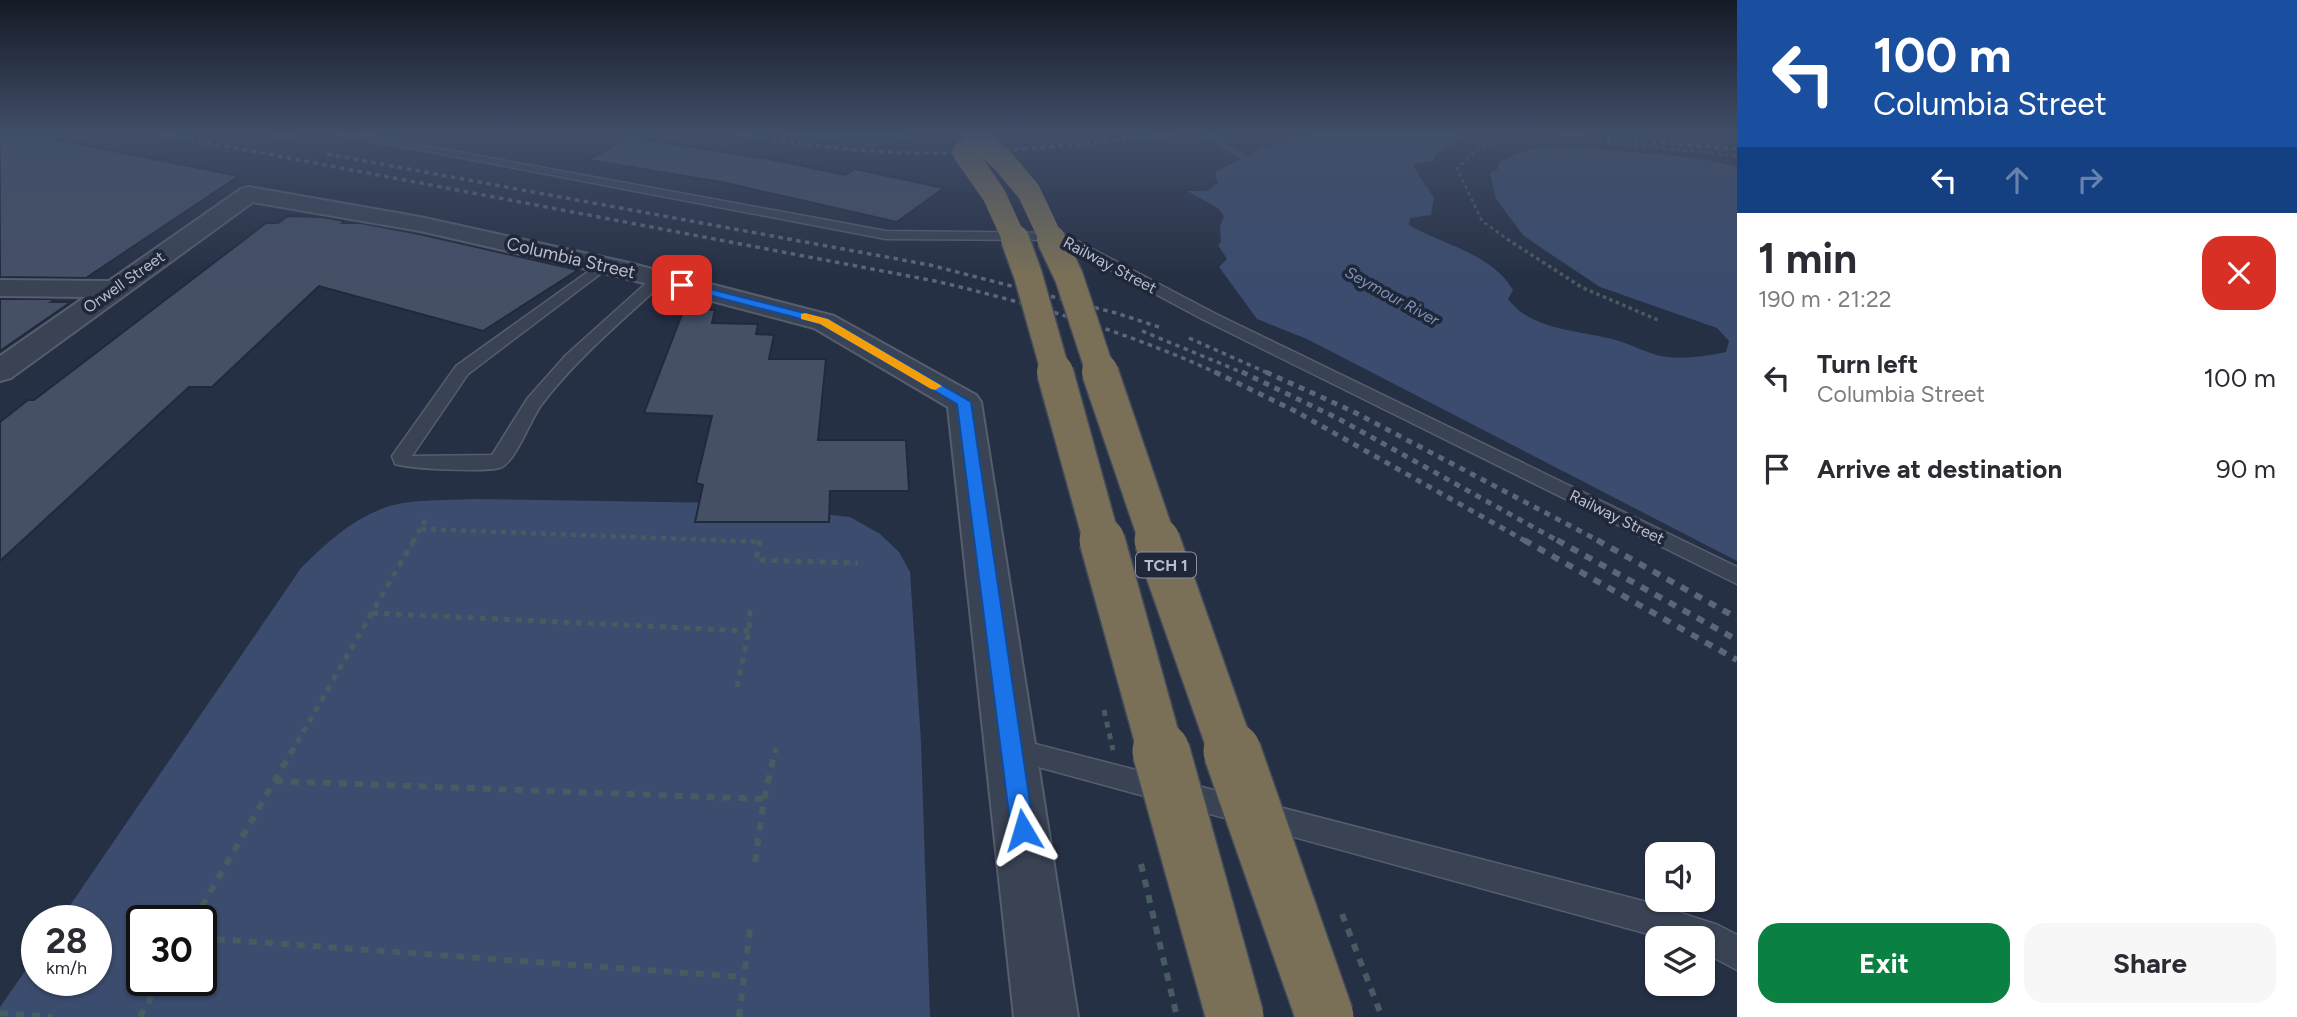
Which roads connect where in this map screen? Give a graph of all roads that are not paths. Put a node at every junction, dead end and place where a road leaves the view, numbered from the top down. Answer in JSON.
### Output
{"nodes":[{"id":1,"x":598,"y":181,"type":"edge"},
{"id":2,"x":986,"y":181,"type":"edge"},
{"id":3,"x":1020,"y":181,"type":"edge"},
{"id":4,"x":249,"y":194,"type":"joint"},
{"id":5,"x":603,"y":265,"type":"junction"},
{"id":6,"x":659,"y":279,"type":"junction"},
{"id":7,"x":0,"y":288,"type":"edge"},
{"id":8,"x":113,"y":289,"type":"junction"},
{"id":9,"x":0,"y":371,"type":"edge"},
{"id":10,"x":1737,"y":576,"type":"edge"},
{"id":11,"x":1012,"y":750,"type":"junction"},
{"id":12,"x":1737,"y":954,"type":"edge"},
{"id":13,"x":1046,"y":1017,"type":"edge"},
{"id":14,"x":1235,"y":1017,"type":"edge"},
{"id":15,"x":1325,"y":1017,"type":"edge"}],
"edges":[{"from":1,"to":10,"type":"lane","name":"Railway Street"},
{"from":2,"to":14,"type":"highway","number":"TCH 1","bridge":true},
{"from":3,"to":15,"type":"highway","number":"TCH 1","bridge":true},
{"from":4,"to":5,"type":"street","name":"Columbia Street"},
{"from":4,"to":8,"type":"street","name":"Orwell Street"},
{"from":5,"to":6,"type":"street","name":"Columbia Street"},
{"from":5,"to":6,"type":"lane"},
{"from":6,"to":11,"type":"street","name":"Columbia Street"},
{"from":7,"to":8,"type":"street"},
{"from":8,"to":9,"type":"street","name":"Orwell Street"},
{"from":11,"to":12,"type":"lane"},
{"from":11,"to":13,"type":"street","name":"Columbia Street"}]}
